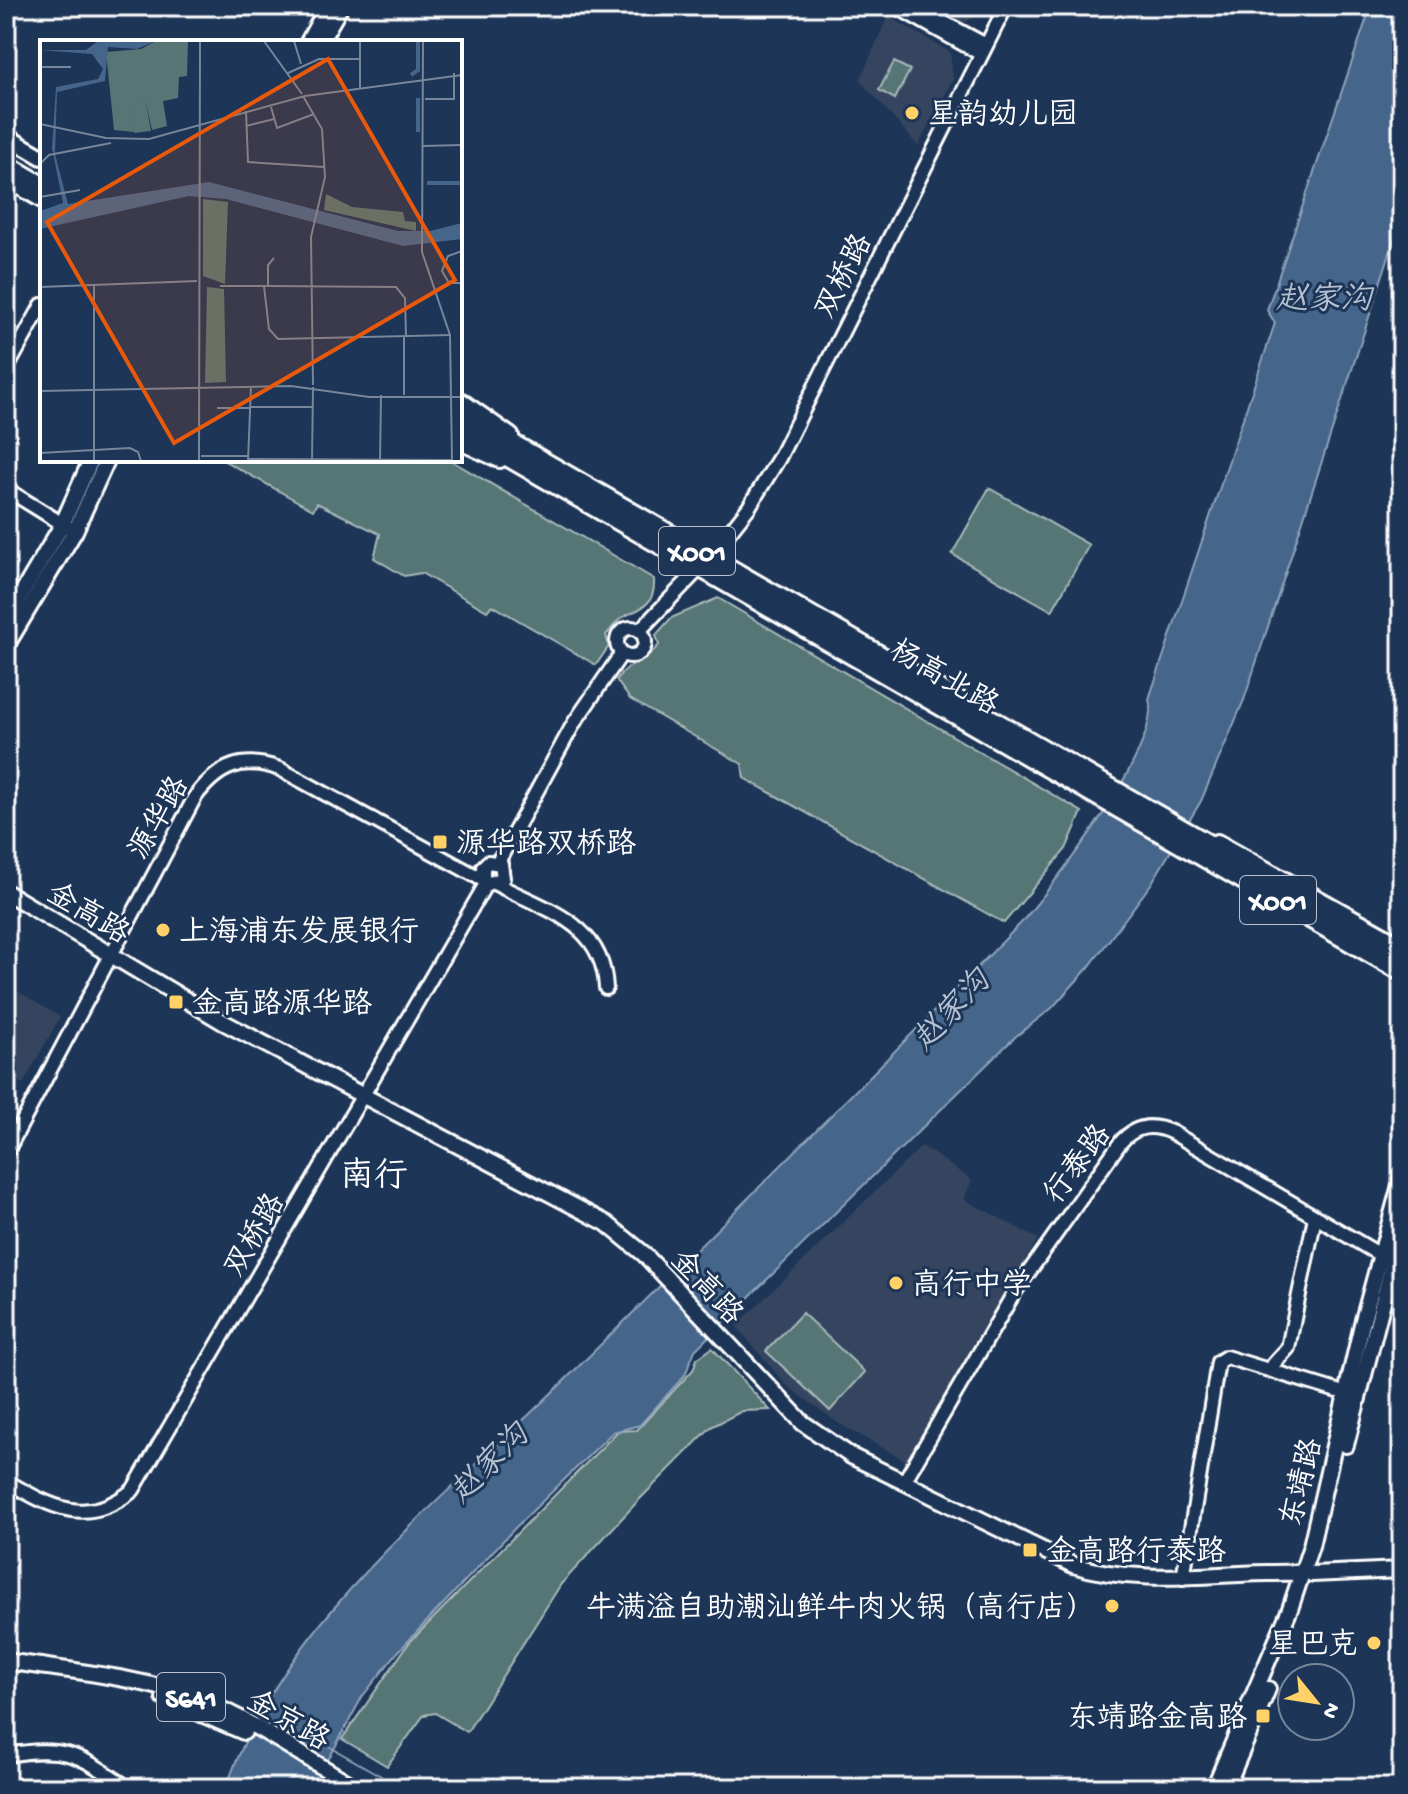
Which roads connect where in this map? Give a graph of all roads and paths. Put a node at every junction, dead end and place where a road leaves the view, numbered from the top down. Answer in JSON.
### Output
{"nodes":[{"id":1,"x":328,"y":6,"type":"edge"},
{"id":2,"x":341,"y":6,"type":"edge"},
{"id":3,"x":895,"y":6,"type":"edge"},
{"id":4,"x":913,"y":6,"type":"edge"},
{"id":5,"x":1006,"y":6,"type":"edge"},
{"id":6,"x":309,"y":40,"type":"edge"},
{"id":7,"x":321,"y":40,"type":"edge"},
{"id":8,"x":983,"y":50,"type":"junction"},
{"id":9,"x":6,"y":136,"type":"edge"},
{"id":10,"x":6,"y":151,"type":"edge"},
{"id":11,"x":40,"y":156,"type":"edge"},
{"id":12,"x":6,"y":165,"type":"edge"},
{"id":13,"x":40,"y":171,"type":"edge"},
{"id":14,"x":6,"y":179,"type":"edge"},
{"id":15,"x":40,"y":185,"type":"edge"},
{"id":16,"x":40,"y":199,"type":"edge"},
{"id":17,"x":40,"y":309,"type":"edge"},
{"id":18,"x":6,"y":370,"type":"edge"},
{"id":19,"x":462,"y":402,"type":"edge"},
{"id":20,"x":462,"y":415,"type":"edge"},
{"id":21,"x":462,"y":430,"type":"edge"},
{"id":22,"x":462,"y":443,"type":"edge"},
{"id":23,"x":90,"y":462,"type":"edge"},
{"id":24,"x":106,"y":462,"type":"edge"},
{"id":25,"x":553,"y":476,"type":"junction"},
{"id":26,"x":6,"y":489,"type":"edge"},
{"id":27,"x":69,"y":528,"type":"junction"},
{"id":28,"x":704,"y":563,"type":"junction"},
{"id":29,"x":6,"y":620,"type":"edge"},
{"id":30,"x":639,"y":631,"type":"junction"},
{"id":31,"x":6,"y":646,"type":"edge"},
{"id":32,"x":622,"y":653,"type":"junction"},
{"id":33,"x":1159,"y":824,"type":"junction"},
{"id":34,"x":488,"y":881,"type":"junction"},
{"id":35,"x":6,"y":892,"type":"edge"},
{"id":36,"x":1402,"y":945,"type":"edge"},
{"id":37,"x":110,"y":954,"type":"junction"},
{"id":38,"x":1402,"y":956,"type":"edge"},
{"id":39,"x":1402,"y":971,"type":"edge"},
{"id":40,"x":1402,"y":981,"type":"edge"},
{"id":41,"x":606,"y":988,"type":"dead end"},
{"id":42,"x":363,"y":1096,"type":"junction"},
{"id":43,"x":6,"y":1153,"type":"edge"},
{"id":44,"x":1402,"y":1178,"type":"edge"},
{"id":45,"x":1315,"y":1217,"type":"junction"},
{"id":46,"x":1402,"y":1228,"type":"edge"},
{"id":47,"x":1386,"y":1258,"type":"junction"},
{"id":48,"x":1270,"y":1368,"type":"junction"},
{"id":49,"x":1337,"y":1391,"type":"dead end"},
{"id":50,"x":905,"y":1480,"type":"junction"},
{"id":51,"x":6,"y":1481,"type":"edge"},
{"id":52,"x":1402,"y":1570,"type":"edge"},
{"id":53,"x":1307,"y":1573,"type":"junction"},
{"id":54,"x":1183,"y":1578,"type":"junction"},
{"id":55,"x":6,"y":1661,"type":"edge"},
{"id":56,"x":6,"y":1670,"type":"edge"},
{"id":57,"x":6,"y":1755,"type":"edge"},
{"id":58,"x":123,"y":1788,"type":"edge"},
{"id":59,"x":338,"y":1788,"type":"edge"},
{"id":60,"x":357,"y":1788,"type":"edge"},
{"id":61,"x":1214,"y":1788,"type":"edge"},
{"id":62,"x":1226,"y":1788,"type":"edge"}],
"edges":[{"from":1,"to":6,"type":"main road"},
{"from":2,"to":7,"type":"main road"},
{"from":3,"to":8,"type":"street"},
{"from":4,"to":8,"type":"street"},
{"from":5,"to":8,"type":"street","name":"双桥路"},
{"from":8,"to":28,"type":"street","name":"双桥路"},
{"from":9,"to":11,"type":"main road"},
{"from":10,"to":13,"type":"highway"},
{"from":12,"to":15,"type":"highway"},
{"from":14,"to":16,"type":"main road"},
{"from":17,"to":18,"type":"street"},
{"from":19,"to":25,"type":"main road","number":"X001"},
{"from":20,"to":25,"type":"highway","name":"杨高北路","number":"X001"},
{"from":21,"to":25,"type":"highway","name":"杨高北路","number":"X001"},
{"from":22,"to":25,"type":"main road","number":"X001"},
{"from":23,"to":27,"type":"main road"},
{"from":24,"to":27,"type":"main road"},
{"from":25,"to":28,"type":"highway","name":"杨高北路","number":"X001"},
{"from":26,"to":27,"type":"street"},
{"from":27,"to":29,"type":"main road"},
{"from":27,"to":31,"type":"main road"},
{"from":28,"to":30,"type":"street","name":"双桥路"},
{"from":28,"to":33,"type":"highway","name":"杨高北路","number":"X001"},
{"from":30,"to":32,"type":"street","name":"双桥路"},
{"from":30,"to":32,"type":"street","name":"双桥路"},
{"from":32,"to":34,"type":"street","name":"双桥路"},
{"from":33,"to":36,"type":"main road","number":"X001"},
{"from":33,"to":38,"type":"highway","name":"杨高北路","number":"X001"},
{"from":33,"to":39,"type":"highway","name":"杨高北路","number":"X001"},
{"from":33,"to":40,"type":"main road","number":"X001"},
{"from":34,"to":37,"type":"street","name":"源华路"},
{"from":34,"to":41,"type":"street","name":"源华路"},
{"from":34,"to":42,"type":"street","name":"双桥路"},
{"from":35,"to":37,"type":"main road","name":"金高路"},
{"from":37,"to":42,"type":"main road","name":"金高路"},
{"from":37,"to":43,"type":"street","name":"源华路"},
{"from":42,"to":50,"type":"main road","name":"金高路"},
{"from":42,"to":51,"type":"street","name":"双桥路"},
{"from":44,"to":47,"type":"main road","name":"东靖路"},
{"from":45,"to":47,"type":"street","name":"行泰路"},
{"from":45,"to":48,"type":"street"},
{"from":45,"to":50,"type":"street","name":"行泰路"},
{"from":46,"to":47,"type":"main road","name":"东靖路"},
{"from":47,"to":53,"type":"main road","name":"东靖路"},
{"from":48,"to":49,"type":"street"},
{"from":48,"to":54,"type":"street"},
{"from":50,"to":54,"type":"main road","name":"金高路"},
{"from":52,"to":53,"type":"main road","name":"金高路"},
{"from":53,"to":54,"type":"main road","name":"金高路"},
{"from":53,"to":61,"type":"main road","name":"东靖路"},
{"from":53,"to":62,"type":"main road","name":"东靖路"},
{"from":55,"to":60,"type":"main road","name":"金京路","number":"S641"},
{"from":56,"to":59,"type":"main road","name":"金京路","number":"S641"},
{"from":57,"to":58,"type":"street"}]}
